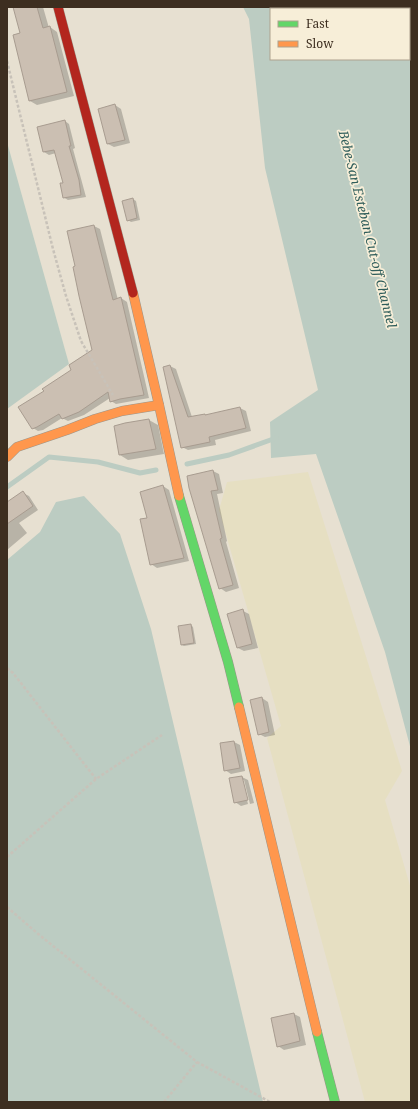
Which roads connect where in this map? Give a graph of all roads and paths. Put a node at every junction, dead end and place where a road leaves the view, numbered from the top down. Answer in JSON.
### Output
{"nodes":[{"id":1,"x":58,"y":7,"type":"edge"},
{"id":2,"x":7,"y":61,"type":"edge"},
{"id":3,"x":159,"y":405,"type":"junction"},
{"id":4,"x":122,"y":410,"type":"junction"},
{"id":5,"x":7,"y":457,"type":"edge"},
{"id":6,"x":7,"y":668,"type":"edge"},
{"id":7,"x":162,"y":735,"type":"dead end"},
{"id":8,"x":96,"y":779,"type":"junction"},
{"id":9,"x":7,"y":857,"type":"edge"},
{"id":10,"x":7,"y":907,"type":"edge"},
{"id":11,"x":197,"y":1062,"type":"junction"},
{"id":12,"x":164,"y":1102,"type":"edge"},
{"id":13,"x":270,"y":1102,"type":"edge"},
{"id":14,"x":335,"y":1102,"type":"edge"}],
"edges":[{"from":1,"to":3,"type":"street"},
{"from":2,"to":4,"type":"path"},
{"from":3,"to":4,"type":"street"},
{"from":3,"to":14,"type":"street"},
{"from":4,"to":5,"type":"street"},
{"from":6,"to":8,"type":"path"},
{"from":7,"to":8,"type":"path"},
{"from":8,"to":9,"type":"path"},
{"from":10,"to":11,"type":"path"},
{"from":11,"to":12,"type":"path"},
{"from":11,"to":13,"type":"path"}]}
